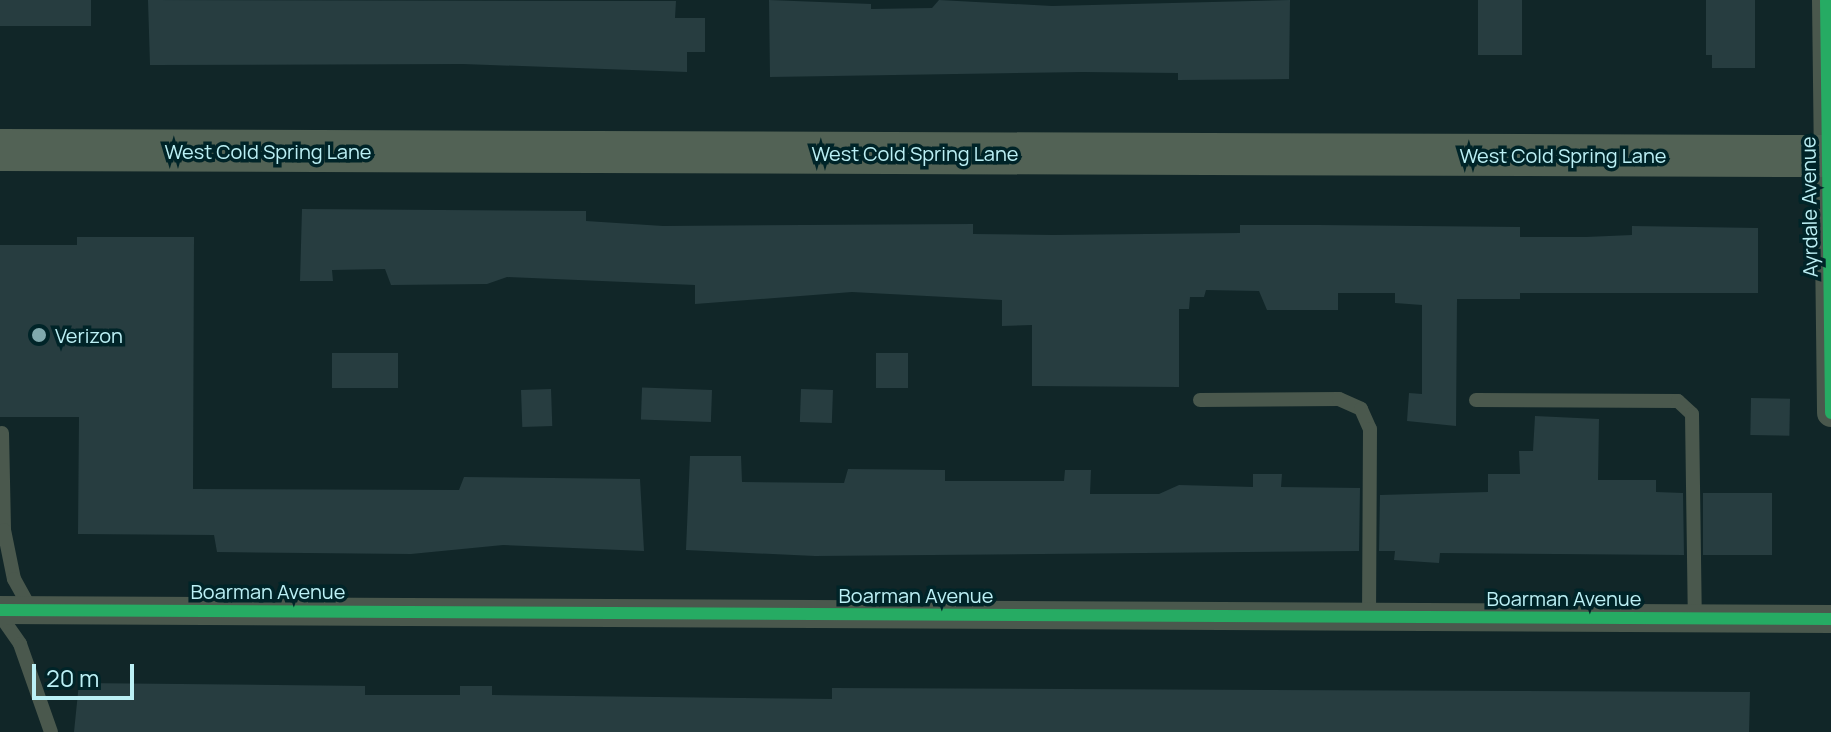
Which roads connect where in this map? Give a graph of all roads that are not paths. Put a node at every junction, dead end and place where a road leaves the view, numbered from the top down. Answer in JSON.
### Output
{"nodes":[{"id":1,"x":1826,"y":0,"type":"edge"},
{"id":2,"x":0,"y":150,"type":"edge"},
{"id":3,"x":1830,"y":156,"type":"edge"},
{"id":4,"x":1200,"y":400,"type":"dead end"},
{"id":5,"x":1476,"y":400,"type":"dead end"},
{"id":6,"x":1831,"y":413,"type":"edge"},
{"id":7,"x":2,"y":433,"type":"edge"},
{"id":8,"x":31,"y":610,"type":"junction"},
{"id":9,"x":0,"y":613,"type":"edge"},
{"id":10,"x":1369,"y":617,"type":"junction"},
{"id":11,"x":1695,"y":619,"type":"junction"},
{"id":12,"x":1831,"y":619,"type":"edge"},
{"id":13,"x":51,"y":732,"type":"edge"}],
"edges":[{"from":1,"to":3,"type":"street","name":"Ayrdale Avenue"},
{"from":2,"to":3,"type":"main road","name":"West Cold Spring Lane"},
{"from":3,"to":6,"type":"street","name":"Ayrdale Avenue"},
{"from":4,"to":10,"type":"lane"},
{"from":5,"to":11,"type":"lane"},
{"from":7,"to":8,"type":"lane"},
{"from":8,"to":9,"type":"street","name":"Boarman Avenue"},
{"from":8,"to":10,"type":"street","name":"Boarman Avenue"},
{"from":9,"to":13,"type":"lane"},
{"from":10,"to":11,"type":"street","name":"Boarman Avenue"},
{"from":11,"to":12,"type":"street","name":"Boarman Avenue"}]}
